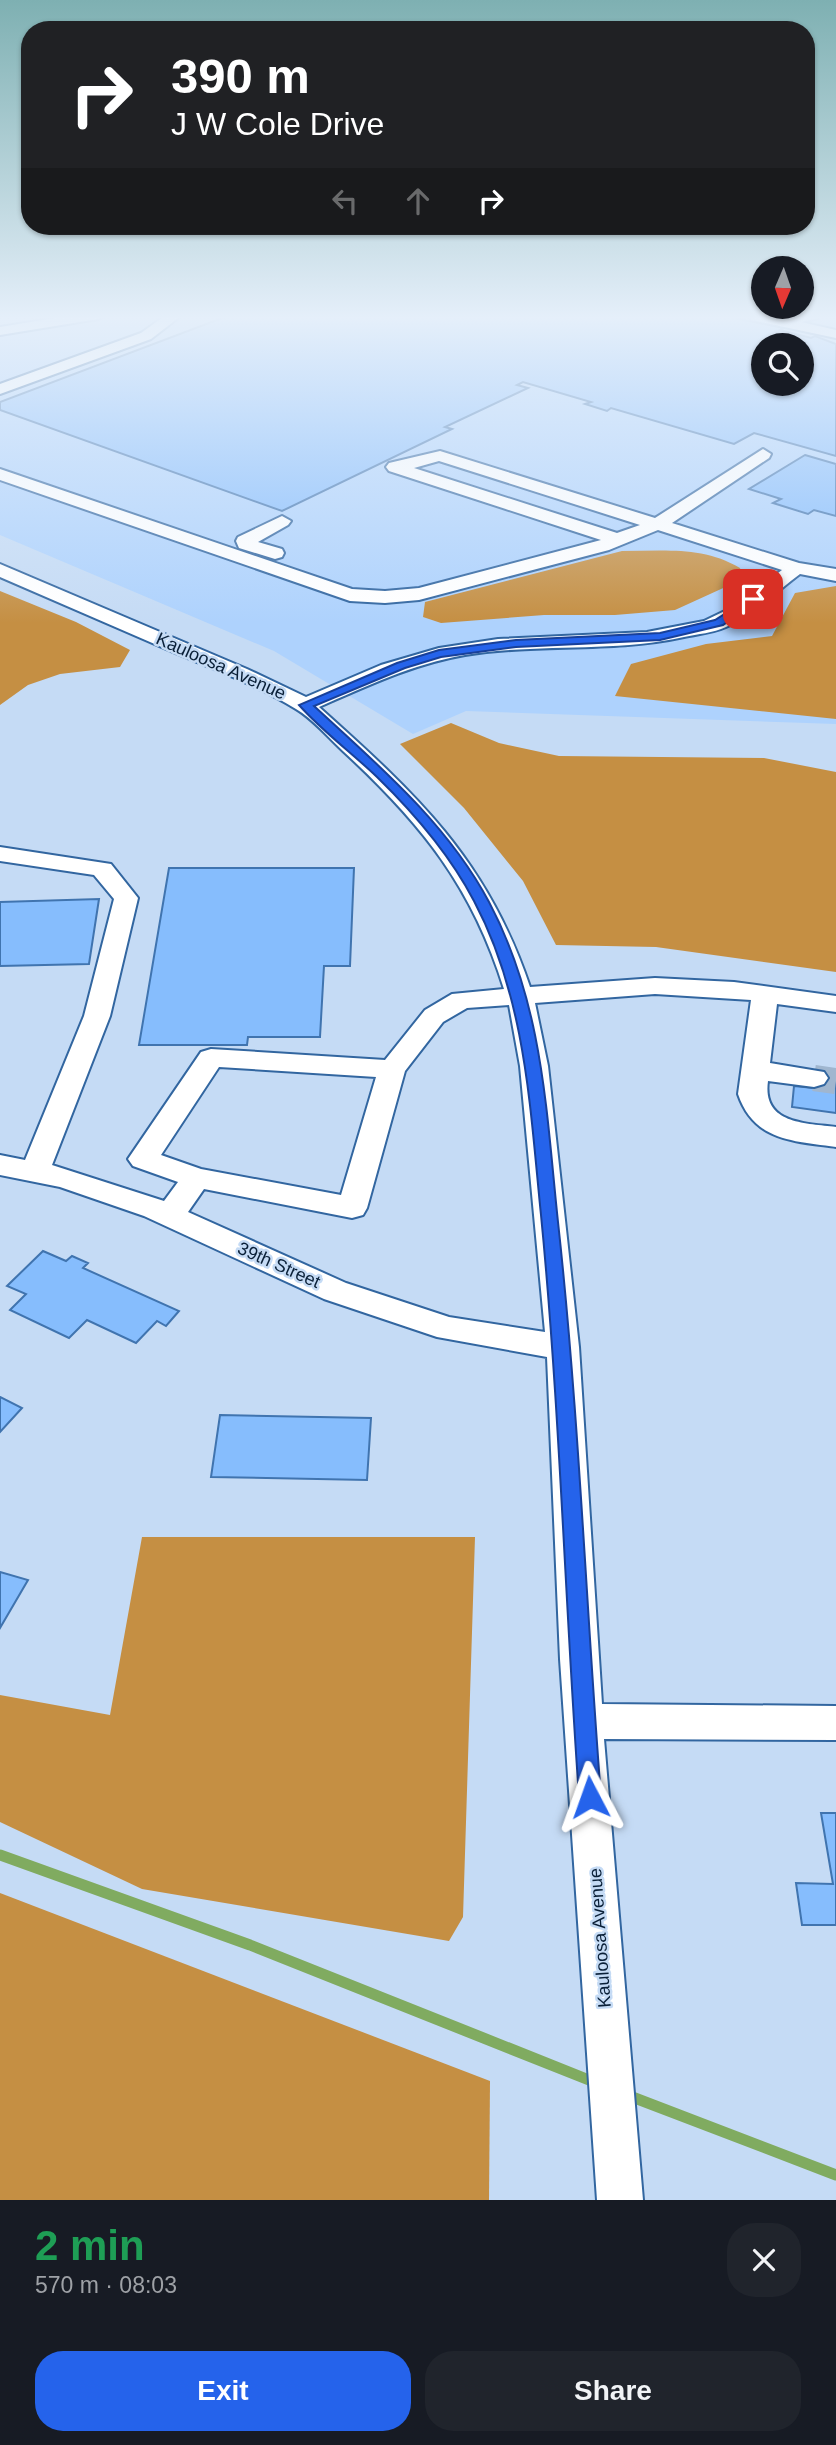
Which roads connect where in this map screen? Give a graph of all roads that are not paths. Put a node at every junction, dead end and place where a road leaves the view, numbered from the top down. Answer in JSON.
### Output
{"nodes":[{"id":1,"x":762,"y":454,"type":"dead end"},
{"id":2,"x":0,"y":474,"type":"edge"},
{"id":3,"x":70,"y":477,"type":"dead end"},
{"id":4,"x":43,"y":489,"type":"junction"},
{"id":5,"x":282,"y":521,"type":"dead end"},
{"id":6,"x":658,"y":524,"type":"junction"},
{"id":7,"x":586,"y":529,"type":"junction"},
{"id":8,"x":619,"y":540,"type":"junction"},
{"id":9,"x":275,"y":553,"type":"junction"},
{"id":10,"x":258,"y":563,"type":"junction"},
{"id":11,"x":796,"y":568,"type":"junction"},
{"id":12,"x":0,"y":570,"type":"edge"},
{"id":13,"x":836,"y":575,"type":"edge"},
{"id":14,"x":305,"y":705,"type":"junction"},
{"id":15,"x":0,"y":854,"type":"edge"},
{"id":16,"x":519,"y":995,"type":"junction"},
{"id":17,"x":765,"y":995,"type":"junction"},
{"id":18,"x":836,"y":1004,"type":"edge"},
{"id":19,"x":392,"y":1069,"type":"junction"},
{"id":20,"x":755,"y":1070,"type":"junction"},
{"id":21,"x":814,"y":1078,"type":"tunnel mouth"},
{"id":22,"x":836,"y":1137,"type":"edge"},
{"id":23,"x":0,"y":1165,"type":"edge"},
{"id":24,"x":35,"y":1172,"type":"junction"},
{"id":25,"x":197,"y":1178,"type":"junction"},
{"id":26,"x":169,"y":1215,"type":"junction"},
{"id":27,"x":563,"y":1347,"type":"junction"},
{"id":28,"x":584,"y":1721,"type":"junction"},
{"id":29,"x":836,"y":1723,"type":"edge"},
{"id":30,"x":619,"y":2181,"type":"edge"}],
"edges":[{"from":1,"to":6,"type":"street"},
{"from":2,"to":4,"type":"street"},
{"from":3,"to":4,"type":"street"},
{"from":4,"to":10,"type":"street"},
{"from":5,"to":9,"type":"street"},
{"from":6,"to":7,"type":"street"},
{"from":6,"to":8,"type":"street"},
{"from":6,"to":11,"type":"street"},
{"from":7,"to":8,"type":"street"},
{"from":7,"to":9,"type":"street"},
{"from":8,"to":10,"type":"street"},
{"from":9,"to":10,"type":"street"},
{"from":11,"to":13,"type":"street"},
{"from":11,"to":14,"type":"street"},
{"from":12,"to":14,"type":"street","name":"Kauloosa Avenue"},
{"from":14,"to":16,"type":"street","name":"Kauloosa Avenue"},
{"from":15,"to":24,"type":"street"},
{"from":16,"to":17,"type":"street"},
{"from":16,"to":19,"type":"street"},
{"from":16,"to":27,"type":"street","name":"Kauloosa Avenue"},
{"from":17,"to":18,"type":"street"},
{"from":17,"to":20,"type":"street"},
{"from":19,"to":25,"type":"street"},
{"from":19,"to":25,"type":"street"},
{"from":20,"to":21,"type":"street"},
{"from":20,"to":22,"type":"street"},
{"from":23,"to":24,"type":"street","name":"39th Street"},
{"from":24,"to":26,"type":"street","name":"39th Street"},
{"from":25,"to":26,"type":"street"},
{"from":26,"to":27,"type":"street","name":"39th Street"},
{"from":27,"to":28,"type":"street","name":"Kauloosa Avenue"},
{"from":28,"to":29,"type":"street"},
{"from":28,"to":30,"type":"street","name":"Kauloosa Avenue"}]}
